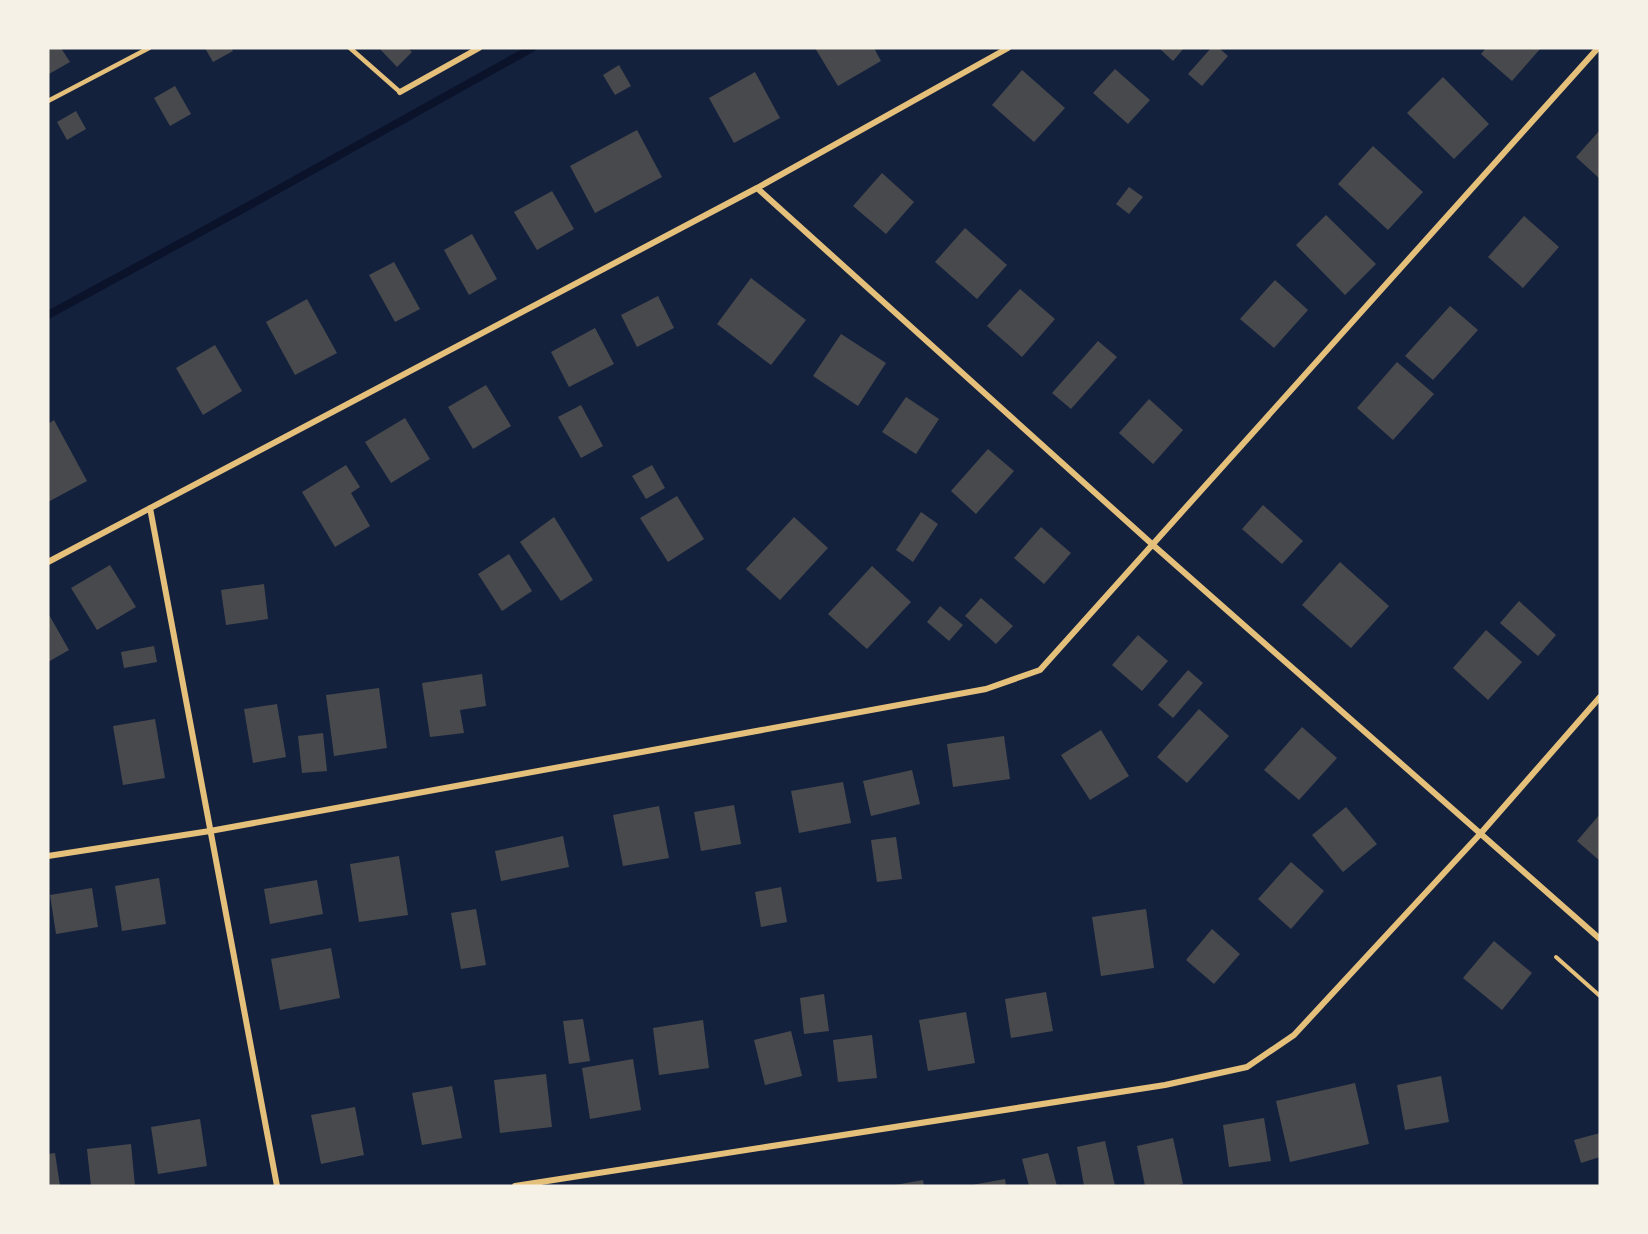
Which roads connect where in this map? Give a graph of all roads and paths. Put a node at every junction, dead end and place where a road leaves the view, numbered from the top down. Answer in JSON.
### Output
{"nodes":[{"id":1,"x":149,"y":48,"type":"edge"},
{"id":2,"x":350,"y":48,"type":"edge"},
{"id":3,"x":479,"y":48,"type":"edge"},
{"id":4,"x":1008,"y":48,"type":"edge"},
{"id":5,"x":1598,"y":48,"type":"edge"},
{"id":6,"x":399,"y":92,"type":"joint"},
{"id":7,"x":48,"y":101,"type":"edge"},
{"id":8,"x":757,"y":188,"type":"junction"},
{"id":9,"x":150,"y":508,"type":"junction"},
{"id":10,"x":1153,"y":545,"type":"junction"},
{"id":11,"x":48,"y":562,"type":"edge"},
{"id":12,"x":1600,"y":697,"type":"edge"},
{"id":13,"x":210,"y":831,"type":"junction"},
{"id":14,"x":1481,"y":833,"type":"junction"},
{"id":15,"x":48,"y":856,"type":"edge"},
{"id":16,"x":1600,"y":939,"type":"edge"},
{"id":17,"x":1556,"y":957,"type":"dead end"},
{"id":18,"x":1600,"y":996,"type":"edge"},
{"id":19,"x":277,"y":1186,"type":"edge"},
{"id":20,"x":515,"y":1186,"type":"edge"}],
"edges":[{"from":1,"to":7,"type":"lane"},
{"from":2,"to":6,"type":"lane"},
{"from":3,"to":6,"type":"street"},
{"from":4,"to":8,"type":"street"},
{"from":5,"to":10,"type":"street"},
{"from":8,"to":9,"type":"street"},
{"from":8,"to":10,"type":"street"},
{"from":9,"to":11,"type":"street"},
{"from":9,"to":13,"type":"street"},
{"from":10,"to":13,"type":"street"},
{"from":10,"to":14,"type":"street"},
{"from":12,"to":14,"type":"street"},
{"from":13,"to":15,"type":"street"},
{"from":13,"to":19,"type":"street"},
{"from":14,"to":16,"type":"street"},
{"from":14,"to":20,"type":"street"},
{"from":17,"to":18,"type":"path"}]}
